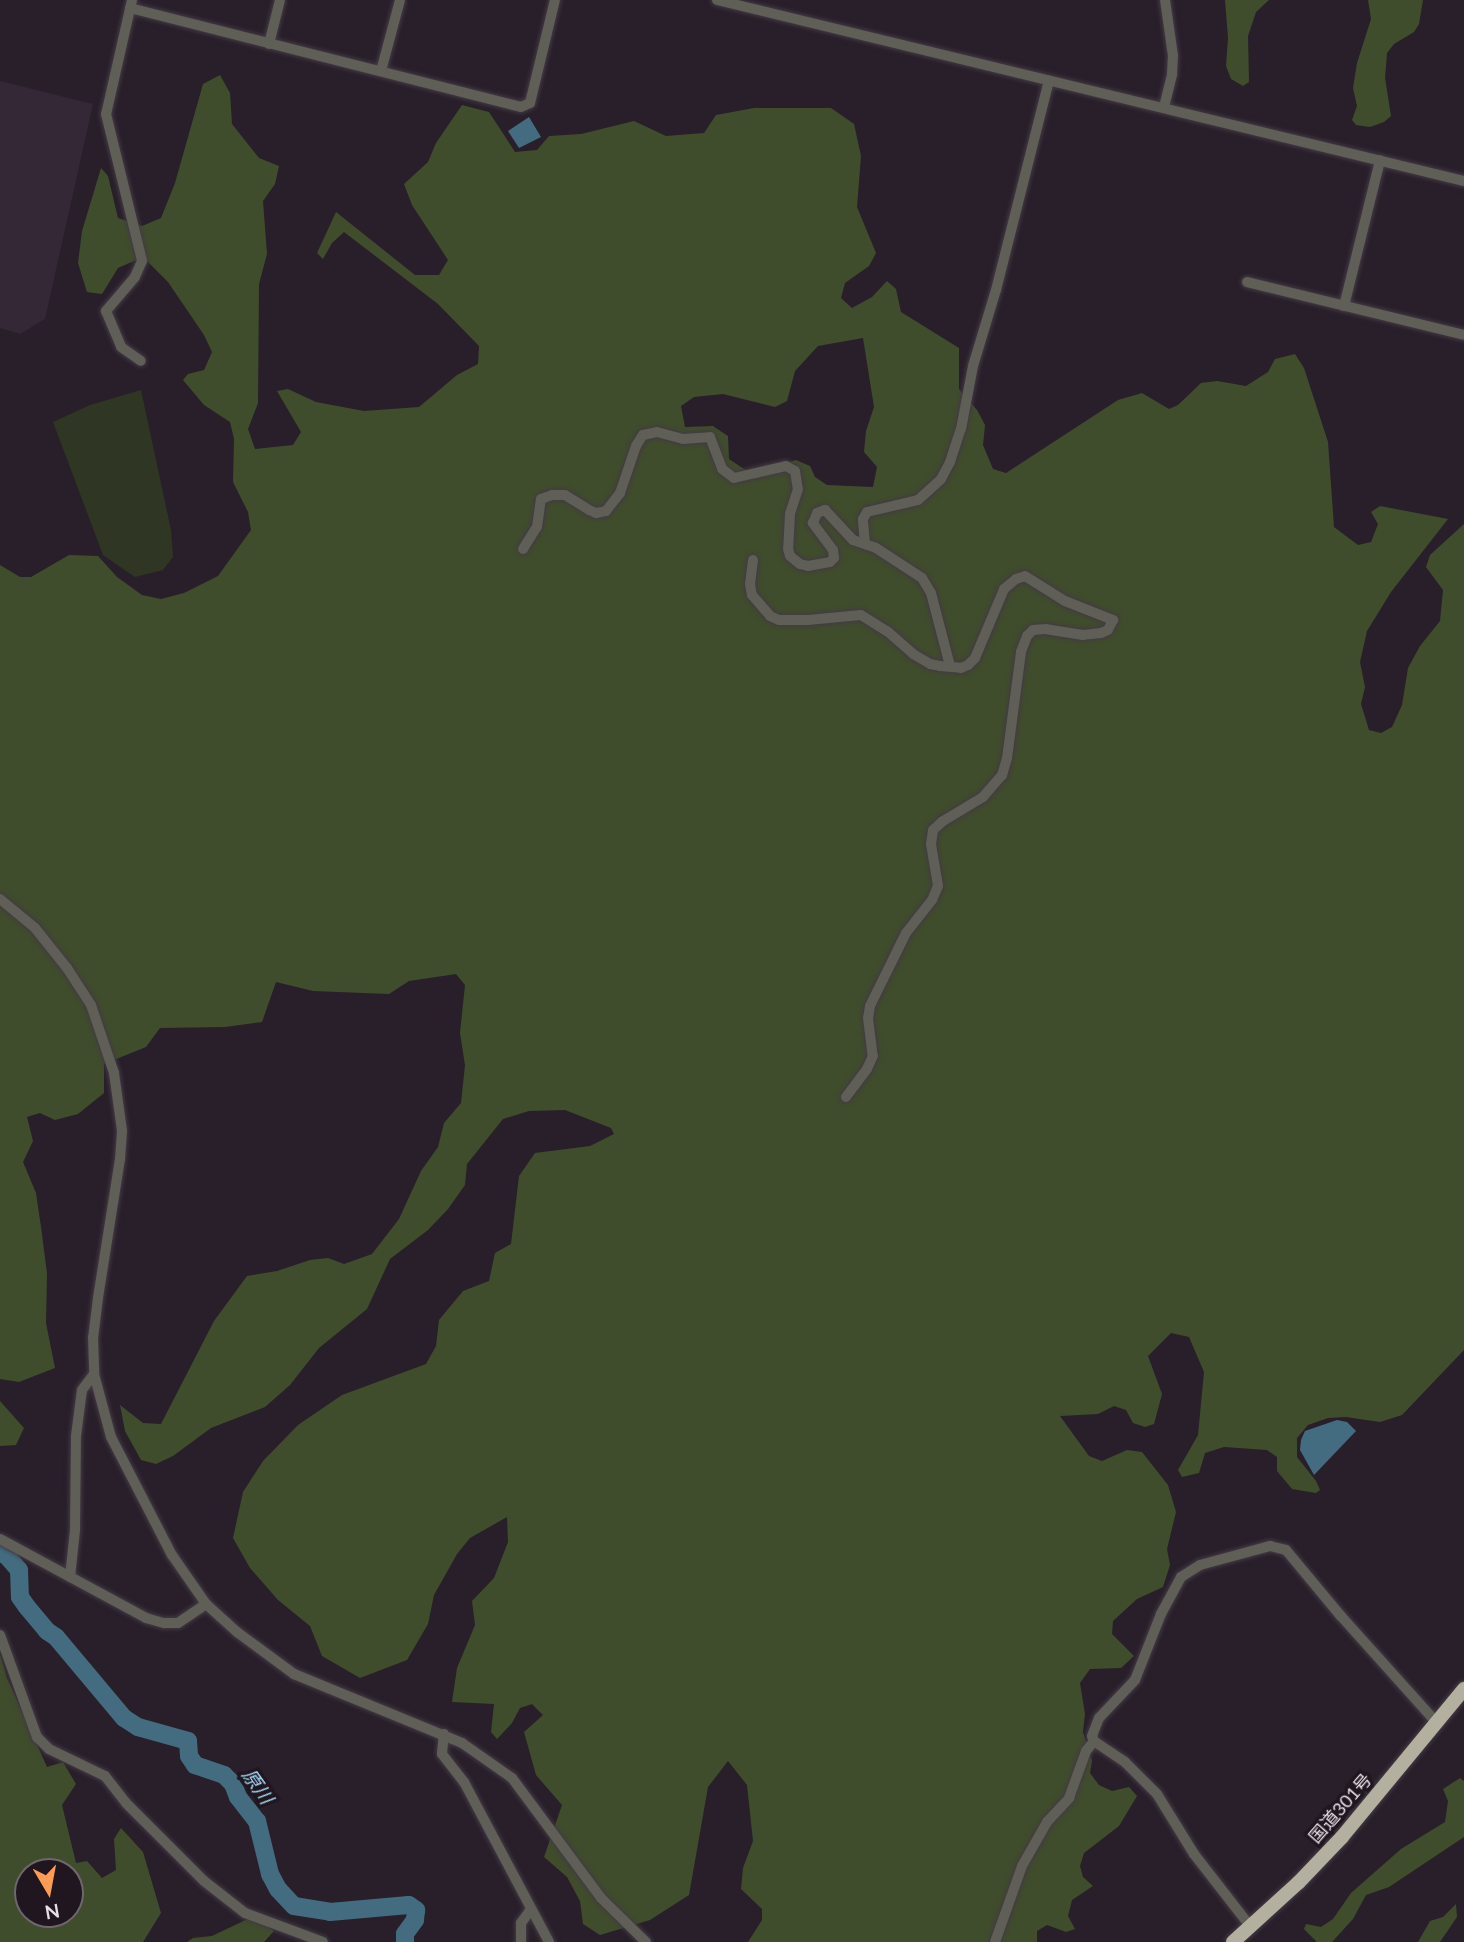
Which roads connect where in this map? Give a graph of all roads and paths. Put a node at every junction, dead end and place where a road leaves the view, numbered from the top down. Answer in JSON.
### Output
{"nodes":[{"id":1,"x":280,"y":0,"type":"edge"},
{"id":2,"x":400,"y":0,"type":"edge"},
{"id":3,"x":555,"y":0,"type":"edge"},
{"id":4,"x":717,"y":0,"type":"edge"},
{"id":5,"x":1165,"y":0,"type":"edge"},
{"id":6,"x":131,"y":4,"type":"edge"},
{"id":7,"x":269,"y":44,"type":"junction"},
{"id":8,"x":381,"y":71,"type":"junction"},
{"id":9,"x":1049,"y":81,"type":"junction"},
{"id":10,"x":1164,"y":107,"type":"junction"},
{"id":11,"x":1380,"y":160,"type":"junction"},
{"id":12,"x":1464,"y":181,"type":"edge"},
{"id":13,"x":1247,"y":282,"type":"dead end"},
{"id":14,"x":1345,"y":306,"type":"junction"},
{"id":15,"x":1464,"y":335,"type":"edge"},
{"id":16,"x":141,"y":361,"type":"dead end"},
{"id":17,"x":865,"y":544,"type":"junction"},
{"id":18,"x":523,"y":549,"type":"dead end"},
{"id":19,"x":753,"y":560,"type":"dead end"},
{"id":20,"x":950,"y":666,"type":"junction"},
{"id":21,"x":0,"y":899,"type":"edge"},
{"id":22,"x":846,"y":1097,"type":"dead end"},
{"id":23,"x":94,"y":1374,"type":"junction"},
{"id":24,"x":0,"y":1539,"type":"edge"},
{"id":25,"x":70,"y":1577,"type":"junction"},
{"id":26,"x":206,"y":1604,"type":"junction"},
{"id":27,"x":0,"y":1635,"type":"edge"},
{"id":28,"x":1464,"y":1689,"type":"edge"},
{"id":29,"x":1437,"y":1723,"type":"junction"},
{"id":30,"x":444,"y":1734,"type":"junction"},
{"id":31,"x":1094,"y":1741,"type":"junction"},
{"id":32,"x":531,"y":1909,"type":"junction"},
{"id":33,"x":1250,"y":1926,"type":"junction"},
{"id":34,"x":323,"y":1942,"type":"edge"},
{"id":35,"x":521,"y":1942,"type":"edge"},
{"id":36,"x":549,"y":1942,"type":"edge"},
{"id":37,"x":646,"y":1942,"type":"edge"},
{"id":38,"x":995,"y":1942,"type":"edge"},
{"id":39,"x":1233,"y":1942,"type":"edge"}],
"edges":[{"from":1,"to":7,"type":"street"},
{"from":2,"to":8,"type":"street"},
{"from":3,"to":8,"type":"street"},
{"from":4,"to":9,"type":"street"},
{"from":5,"to":10,"type":"street"},
{"from":6,"to":7,"type":"street"},
{"from":6,"to":16,"type":"street"},
{"from":7,"to":8,"type":"street"},
{"from":9,"to":10,"type":"street"},
{"from":9,"to":17,"type":"street"},
{"from":10,"to":11,"type":"street"},
{"from":11,"to":12,"type":"street"},
{"from":11,"to":14,"type":"street"},
{"from":13,"to":14,"type":"street"},
{"from":14,"to":15,"type":"street"},
{"from":17,"to":18,"type":"street"},
{"from":17,"to":20,"type":"street"},
{"from":19,"to":20,"type":"street"},
{"from":20,"to":22,"type":"street"},
{"from":21,"to":23,"type":"street"},
{"from":23,"to":25,"type":"street"},
{"from":23,"to":26,"type":"street"},
{"from":24,"to":25,"type":"street"},
{"from":25,"to":26,"type":"street"},
{"from":26,"to":30,"type":"street"},
{"from":27,"to":34,"type":"street"},
{"from":28,"to":29,"type":"highway","name":"国道301号"},
{"from":29,"to":31,"type":"street"},
{"from":29,"to":33,"type":"highway","name":"国道301号"},
{"from":30,"to":32,"type":"street"},
{"from":30,"to":37,"type":"street"},
{"from":31,"to":33,"type":"street"},
{"from":31,"to":38,"type":"street"},
{"from":32,"to":35,"type":"street"},
{"from":32,"to":36,"type":"street"},
{"from":33,"to":39,"type":"highway","name":"国道301号"}]}
